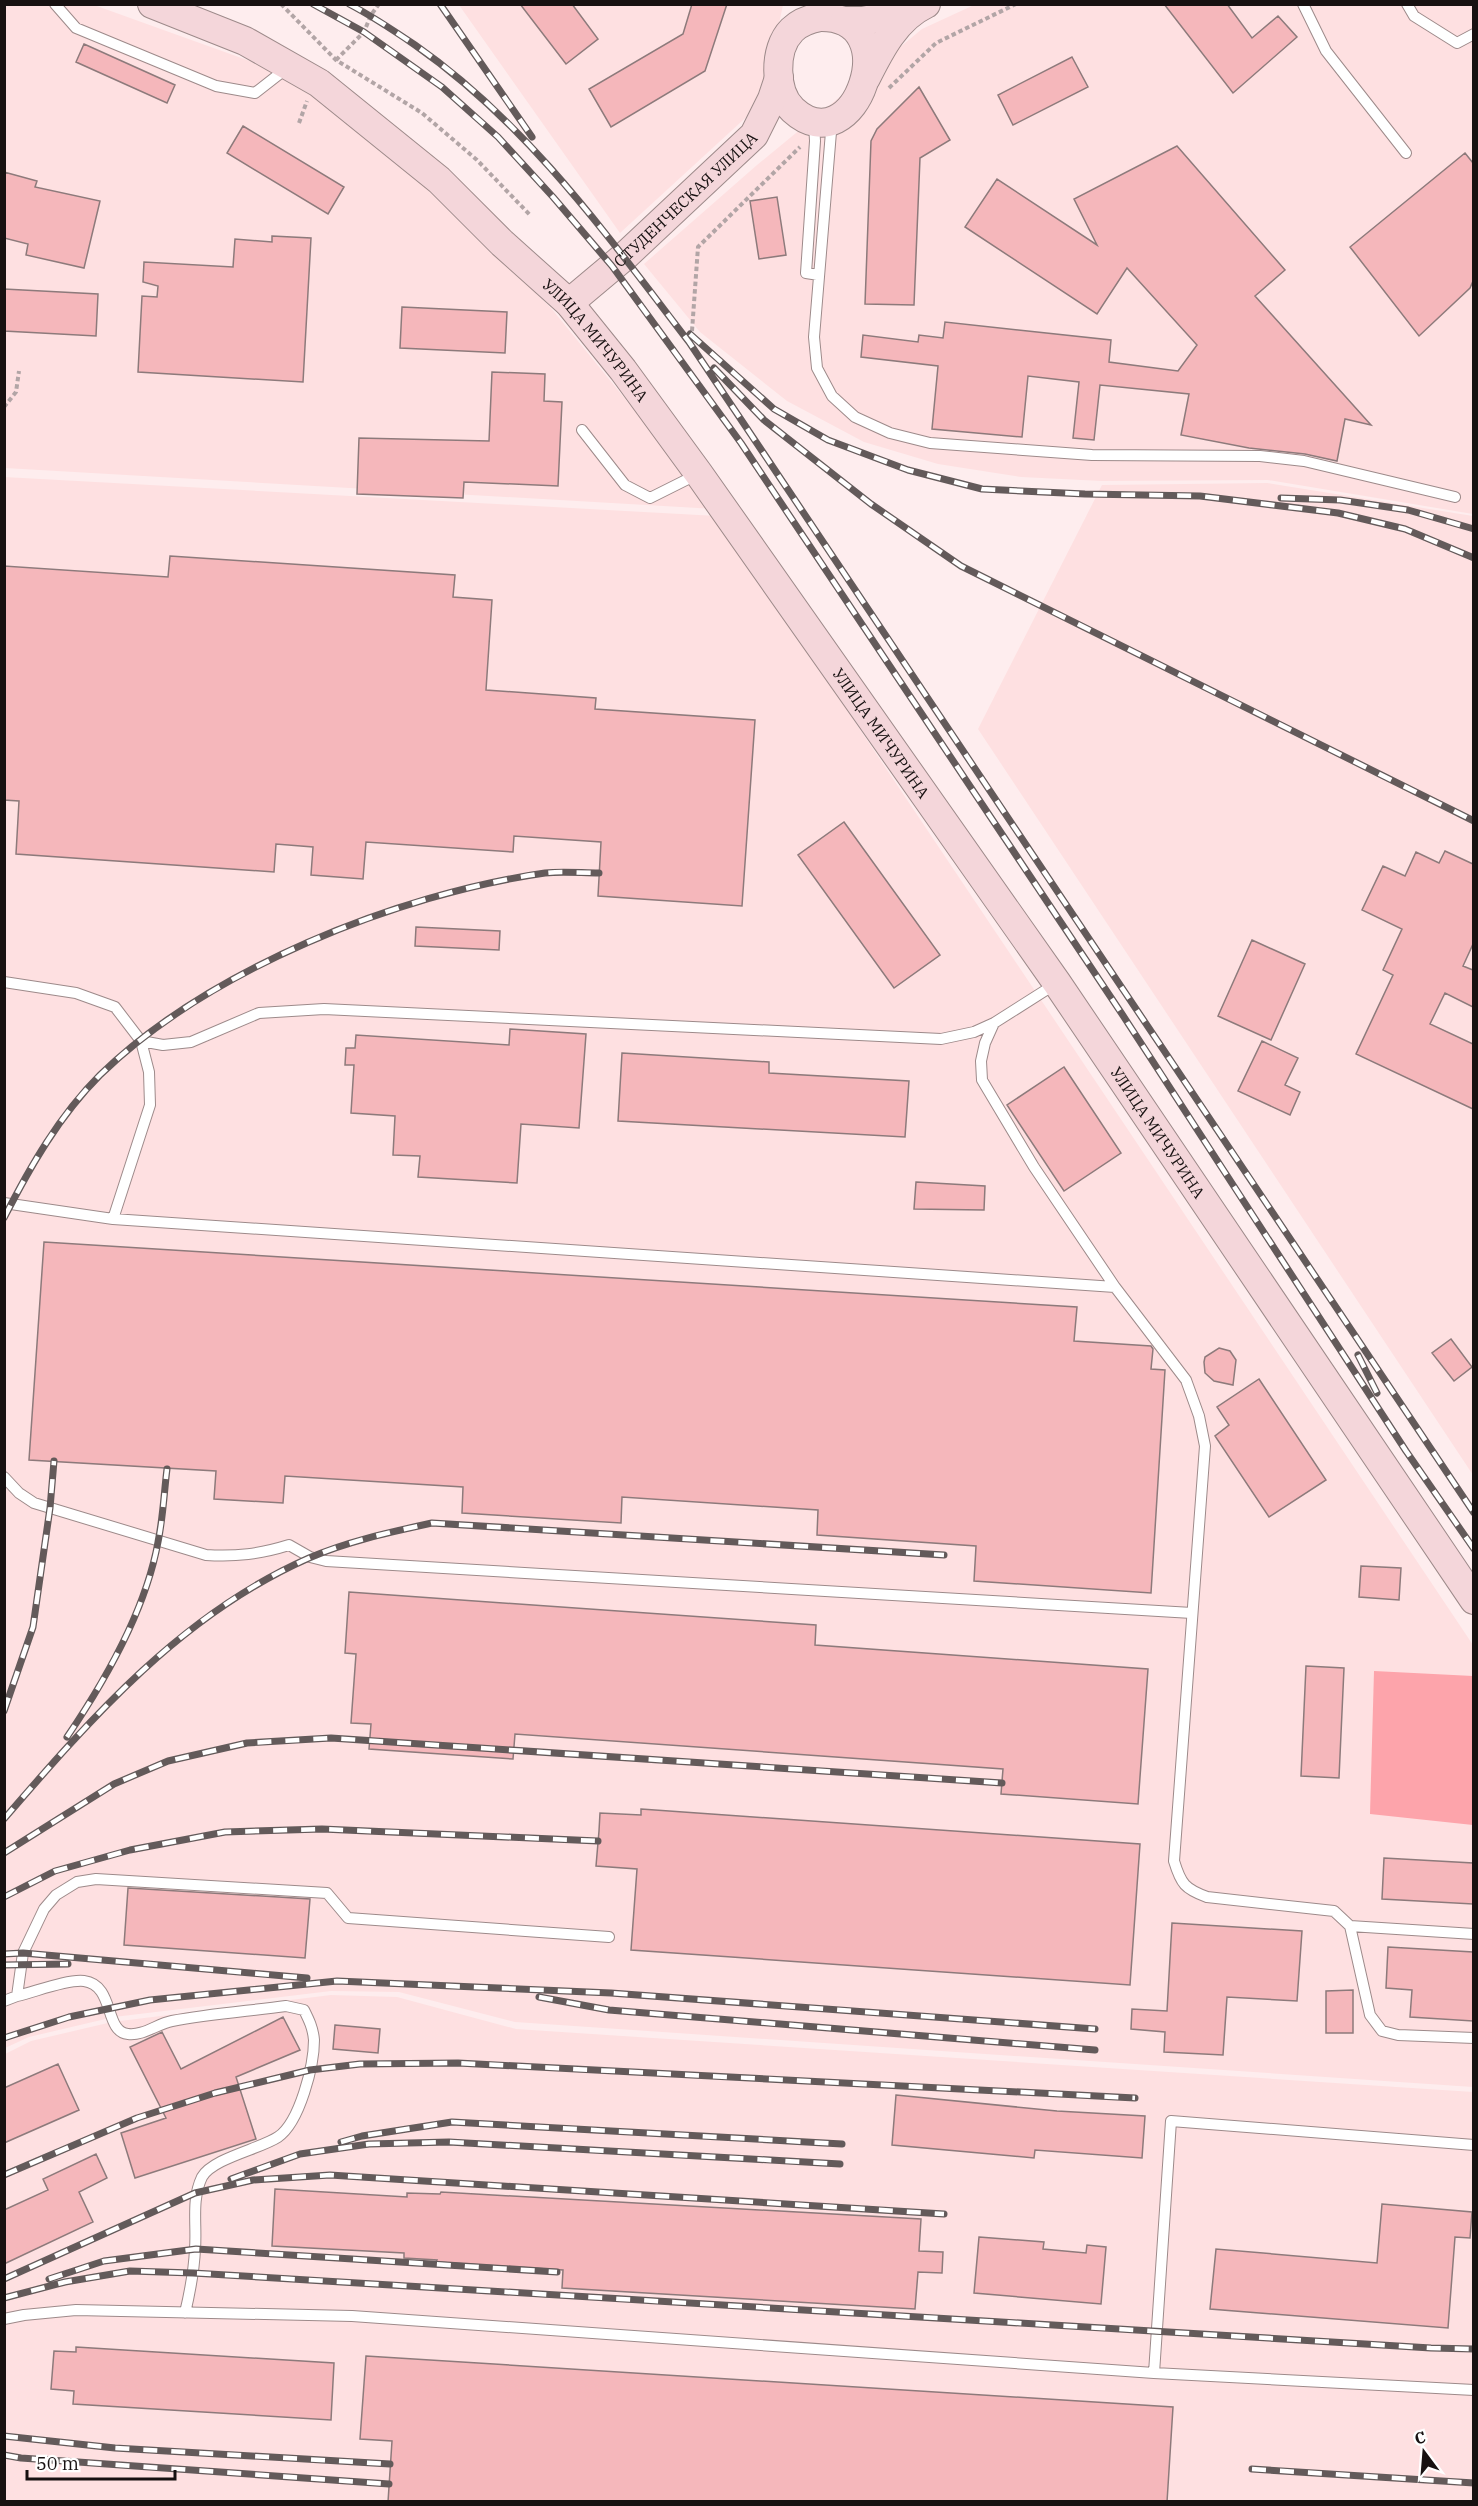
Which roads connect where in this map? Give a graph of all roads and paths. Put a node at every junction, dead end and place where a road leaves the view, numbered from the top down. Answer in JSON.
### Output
{"nodes":[{"id":1,"x":55,"y":4,"type":"edge"},
{"id":2,"x":152,"y":4,"type":"edge"},
{"id":3,"x":281,"y":4,"type":"edge"},
{"id":4,"x":380,"y":4,"type":"edge"},
{"id":5,"x":806,"y":4,"type":"edge"},
{"id":6,"x":1016,"y":4,"type":"edge"},
{"id":7,"x":1303,"y":4,"type":"edge"},
{"id":8,"x":1407,"y":4,"type":"edge"},
{"id":9,"x":919,"y":8,"type":"edge"},
{"id":10,"x":840,"y":15,"type":"edge"},
{"id":11,"x":791,"y":31,"type":"junction"},
{"id":12,"x":1473,"y":34,"type":"edge"},
{"id":13,"x":336,"y":60,"type":"junction"},
{"id":14,"x":289,"y":66,"type":"junction"},
{"id":15,"x":779,"y":78,"type":"junction"},
{"id":16,"x":875,"y":86,"type":"junction"},
{"id":17,"x":309,"y":98,"type":"dead end"},
{"id":18,"x":299,"y":123,"type":"dead end"},
{"id":19,"x":817,"y":123,"type":"junction"},
{"id":20,"x":754,"y":135,"type":"junction"},
{"id":21,"x":1407,"y":153,"type":"dead end"},
{"id":22,"x":530,"y":215,"type":"dead end"},
{"id":23,"x":819,"y":275,"type":"junction"},
{"id":24,"x":569,"y":303,"type":"junction"},
{"id":25,"x":692,"y":331,"type":"dead end"},
{"id":26,"x":19,"y":371,"type":"dead end"},
{"id":27,"x":4,"y":407,"type":"edge"},
{"id":28,"x":582,"y":430,"type":"dead end"},
{"id":29,"x":699,"y":474,"type":"junction"},
{"id":30,"x":1455,"y":497,"type":"dead end"},
{"id":31,"x":4,"y":981,"type":"edge"},
{"id":32,"x":1057,"y":983,"type":"junction"},
{"id":33,"x":994,"y":1023,"type":"junction"},
{"id":34,"x":141,"y":1041,"type":"junction"},
{"id":35,"x":4,"y":1203,"type":"edge"},
{"id":36,"x":113,"y":1219,"type":"junction"},
{"id":37,"x":1115,"y":1287,"type":"junction"},
{"id":38,"x":4,"y":1476,"type":"edge"},
{"id":39,"x":1473,"y":1600,"type":"edge"},
{"id":40,"x":1192,"y":1613,"type":"junction"},
{"id":41,"x":1350,"y":1926,"type":"junction"},
{"id":42,"x":1473,"y":1934,"type":"edge"},
{"id":43,"x":609,"y":1937,"type":"dead end"},
{"id":44,"x":17,"y":1996,"type":"junction"},
{"id":45,"x":4,"y":2001,"type":"edge"},
{"id":46,"x":1473,"y":2038,"type":"edge"},
{"id":47,"x":1473,"y":2145,"type":"edge"},
{"id":48,"x":185,"y":2313,"type":"junction"},
{"id":49,"x":4,"y":2319,"type":"edge"},
{"id":50,"x":1154,"y":2373,"type":"junction"},
{"id":51,"x":1473,"y":2390,"type":"edge"}],
"edges":[{"from":1,"to":14,"type":"lane"},
{"from":2,"to":14,"type":"street","name":"УЛИЦА МИЧУРИНА"},
{"from":3,"to":13,"type":"path"},
{"from":4,"to":13,"type":"path"},
{"from":5,"to":11,"type":"street"},
{"from":6,"to":16,"type":"path"},
{"from":7,"to":21,"type":"lane"},
{"from":8,"to":12,"type":"lane"},
{"from":9,"to":10,"type":"street"},
{"from":9,"to":16,"type":"street"},
{"from":10,"to":11,"type":"street"},
{"from":10,"to":16,"type":"street"},
{"from":11,"to":15,"type":"street"},
{"from":13,"to":22,"type":"path"},
{"from":14,"to":24,"type":"street","name":"УЛИЦА МИЧУРИНА"},
{"from":15,"to":19,"type":"street"},
{"from":15,"to":20,"type":"street","name":"СТУДЕНЧЕСКАЯ УЛИЦА"},
{"from":16,"to":19,"type":"street"},
{"from":17,"to":18,"type":"path"},
{"from":19,"to":20,"type":"street"},
{"from":19,"to":23,"type":"lane"},
{"from":19,"to":23,"type":"lane"},
{"from":19,"to":25,"type":"path"},
{"from":20,"to":24,"type":"street","name":"СТУДЕНЧЕСКАЯ УЛИЦА"},
{"from":23,"to":30,"type":"lane"},
{"from":24,"to":29,"type":"street","name":"УЛИЦА МИЧУРИНА"},
{"from":26,"to":27,"type":"path"},
{"from":28,"to":29,"type":"lane"},
{"from":29,"to":32,"type":"street","name":"УЛИЦА МИЧУРИНА"},
{"from":31,"to":34,"type":"lane"},
{"from":32,"to":33,"type":"lane"},
{"from":32,"to":39,"type":"street","name":"УЛИЦА МИЧУРИНА"},
{"from":33,"to":34,"type":"lane"},
{"from":33,"to":37,"type":"lane"},
{"from":34,"to":36,"type":"lane"},
{"from":35,"to":36,"type":"lane"},
{"from":36,"to":37,"type":"lane"},
{"from":37,"to":40,"type":"lane"},
{"from":38,"to":40,"type":"lane"},
{"from":40,"to":41,"type":"lane"},
{"from":41,"to":42,"type":"lane"},
{"from":41,"to":46,"type":"lane"},
{"from":43,"to":44,"type":"lane"},
{"from":44,"to":45,"type":"lane"},
{"from":44,"to":48,"type":"lane"},
{"from":47,"to":50,"type":"lane"},
{"from":48,"to":49,"type":"lane"},
{"from":48,"to":50,"type":"lane"},
{"from":50,"to":51,"type":"lane"}]}
